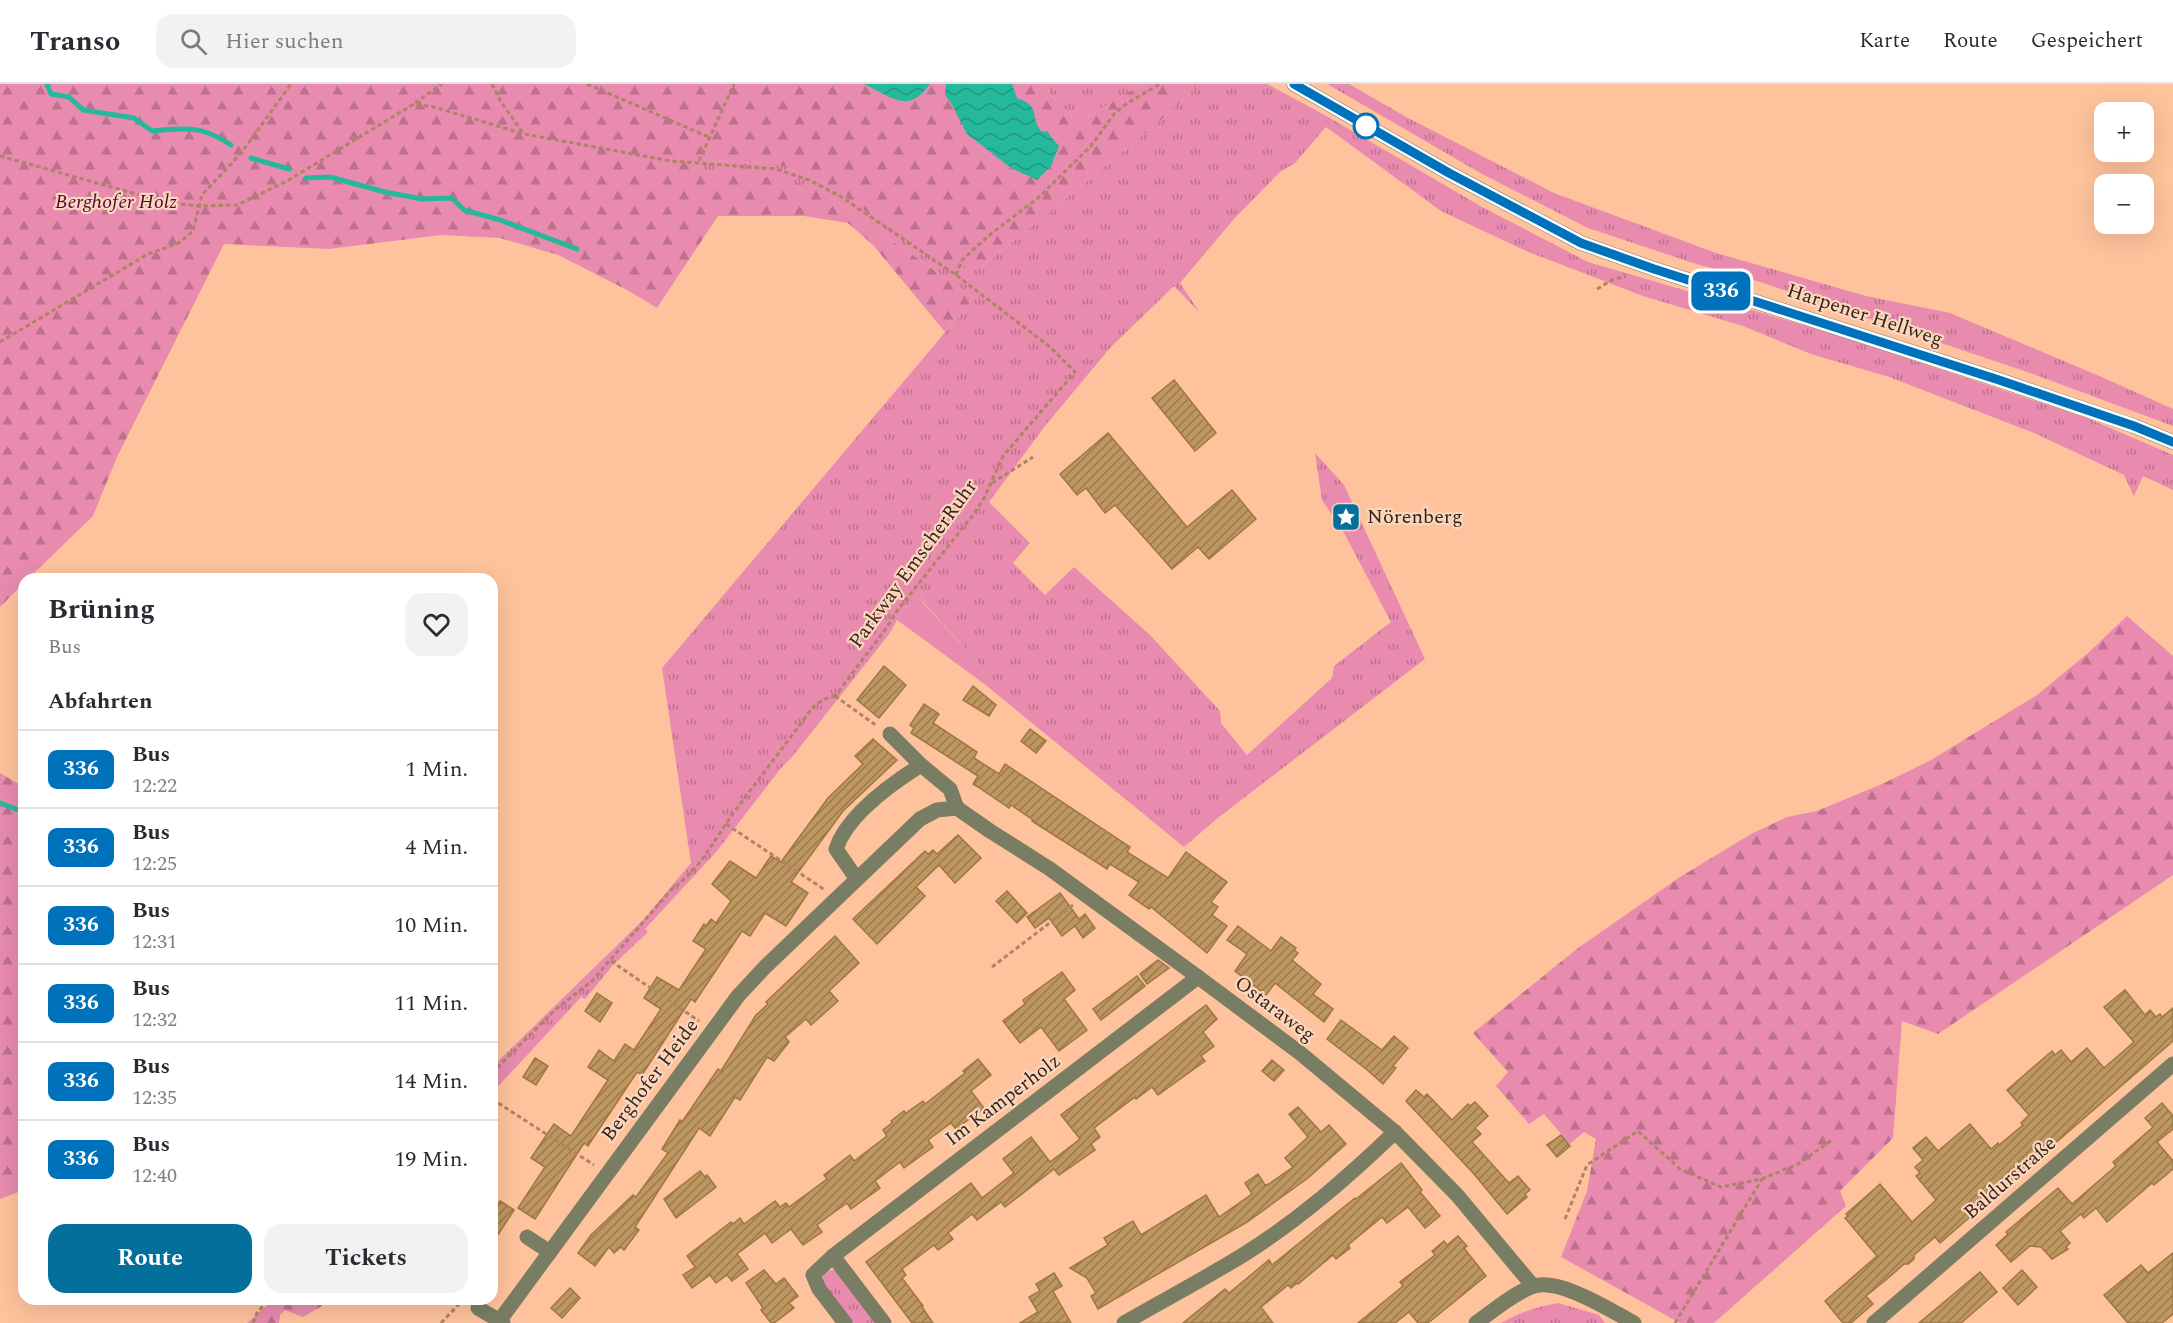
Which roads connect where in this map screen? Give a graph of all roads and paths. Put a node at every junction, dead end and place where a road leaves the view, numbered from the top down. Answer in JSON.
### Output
{"nodes":[{"id":1,"x":291,"y":84,"type":"edge"},
{"id":2,"x":442,"y":84,"type":"edge"},
{"id":3,"x":492,"y":84,"type":"edge"},
{"id":4,"x":587,"y":84,"type":"edge"},
{"id":5,"x":734,"y":84,"type":"edge"},
{"id":6,"x":1160,"y":84,"type":"edge"},
{"id":7,"x":1294,"y":84,"type":"edge"},
{"id":8,"x":414,"y":104,"type":"junction"},
{"id":9,"x":524,"y":134,"type":"junction"},
{"id":10,"x":709,"y":137,"type":"junction"},
{"id":11,"x":0,"y":156,"type":"edge"},
{"id":12,"x":699,"y":161,"type":"dead end"},
{"id":13,"x":199,"y":206,"type":"junction"},
{"id":14,"x":956,"y":275,"type":"junction"},
{"id":15,"x":0,"y":342,"type":"edge"},
{"id":16,"x":2173,"y":442,"type":"edge"},
{"id":17,"x":1033,"y":457,"type":"dead end"},
{"id":18,"x":990,"y":484,"type":"junction"},
{"id":19,"x":835,"y":696,"type":"junction"},
{"id":20,"x":890,"y":734,"type":"joint"},
{"id":21,"x":921,"y":765,"type":"junction"},
{"id":22,"x":957,"y":808,"type":"junction"},
{"id":23,"x":726,"y":824,"type":"junction"},
{"id":24,"x":856,"y":878,"type":"junction"},
{"id":25,"x":1086,"y":895,"type":"junction"},
{"id":26,"x":836,"y":898,"type":"junction"},
{"id":27,"x":611,"y":961,"type":"junction"},
{"id":28,"x":993,"y":967,"type":"dead end"},
{"id":29,"x":1198,"y":977,"type":"junction"},
{"id":30,"x":713,"y":1030,"type":"junction"},
{"id":31,"x":2173,"y":1064,"type":"edge"},
{"id":32,"x":498,"y":1067,"type":"edge"},
{"id":33,"x":498,"y":1103,"type":"edge"},
{"id":34,"x":1395,"y":1132,"type":"junction"},
{"id":35,"x":1832,"y":1140,"type":"dead end"},
{"id":36,"x":607,"y":1174,"type":"junction"},
{"id":37,"x":1762,"y":1179,"type":"junction"},
{"id":38,"x":1565,"y":1219,"type":"dead end"},
{"id":39,"x":527,"y":1237,"type":"dead end"},
{"id":40,"x":550,"y":1252,"type":"junction"},
{"id":41,"x":833,"y":1256,"type":"junction"},
{"id":42,"x":1533,"y":1286,"type":"junction"},
{"id":43,"x":264,"y":1305,"type":"edge"},
{"id":44,"x":458,"y":1305,"type":"edge"},
{"id":45,"x":478,"y":1308,"type":"dead end"},
{"id":46,"x":501,"y":1322,"type":"edge"},
{"id":47,"x":253,"y":1323,"type":"edge"},
{"id":48,"x":441,"y":1323,"type":"edge"},
{"id":49,"x":845,"y":1323,"type":"edge"},
{"id":50,"x":884,"y":1323,"type":"edge"},
{"id":51,"x":1124,"y":1323,"type":"edge"},
{"id":52,"x":1476,"y":1323,"type":"edge"},
{"id":53,"x":1634,"y":1323,"type":"edge"},
{"id":54,"x":1675,"y":1323,"type":"edge"},
{"id":55,"x":1874,"y":1323,"type":"edge"}],
"edges":[{"from":1,"to":13,"type":"path"},
{"from":2,"to":8,"type":"path"},
{"from":3,"to":9,"type":"path"},
{"from":4,"to":10,"type":"path"},
{"from":5,"to":10,"type":"path"},
{"from":6,"to":14,"type":"path"},
{"from":7,"to":16,"type":"street","name":"Harpener Hellweg"},
{"from":8,"to":9,"type":"path"},
{"from":8,"to":13,"type":"path"},
{"from":9,"to":14,"type":"path"},
{"from":10,"to":12,"type":"path"},
{"from":11,"to":13,"type":"path"},
{"from":13,"to":15,"type":"path"},
{"from":14,"to":18,"type":"path","name":"Parkway EmscherRuhr"},
{"from":17,"to":18,"type":"path"},
{"from":18,"to":19,"type":"path","name":"Parkway EmscherRuhr"},
{"from":19,"to":20,"type":"path"},
{"from":19,"to":23,"type":"path"},
{"from":20,"to":21,"type":"street"},
{"from":21,"to":22,"type":"street"},
{"from":21,"to":24,"type":"street"},
{"from":22,"to":24,"type":"street","name":"Berghofer Heide"},
{"from":22,"to":25,"type":"street","name":"Ostaraweg"},
{"from":23,"to":26,"type":"path"},
{"from":23,"to":27,"type":"path"},
{"from":24,"to":26,"type":"street","name":"Berghofer Heide"},
{"from":25,"to":28,"type":"path"},
{"from":25,"to":29,"type":"street","name":"Ostaraweg"},
{"from":26,"to":30,"type":"street","name":"Berghofer Heide"},
{"from":27,"to":30,"type":"path"},
{"from":27,"to":32,"type":"path"},
{"from":29,"to":34,"type":"street","name":"Ostaraweg"},
{"from":29,"to":41,"type":"street","name":"Im Kamperholz"},
{"from":30,"to":36,"type":"street","name":"Berghofer Heide"},
{"from":31,"to":55,"type":"street","name":"Baldurstraße"},
{"from":33,"to":36,"type":"path"},
{"from":34,"to":42,"type":"street","name":"Ostaraweg"},
{"from":34,"to":51,"type":"street"},
{"from":35,"to":37,"type":"path"},
{"from":36,"to":40,"type":"street","name":"Berghofer Heide"},
{"from":37,"to":38,"type":"path"},
{"from":37,"to":54,"type":"path"},
{"from":39,"to":40,"type":"street"},
{"from":40,"to":46,"type":"street","name":"Berghofer Heide"},
{"from":41,"to":49,"type":"street","name":"Im Kamperholz"},
{"from":41,"to":50,"type":"street"},
{"from":42,"to":52,"type":"street"},
{"from":42,"to":53,"type":"street"},
{"from":43,"to":47,"type":"path"},
{"from":44,"to":48,"type":"path"},
{"from":45,"to":46,"type":"street"}]}
